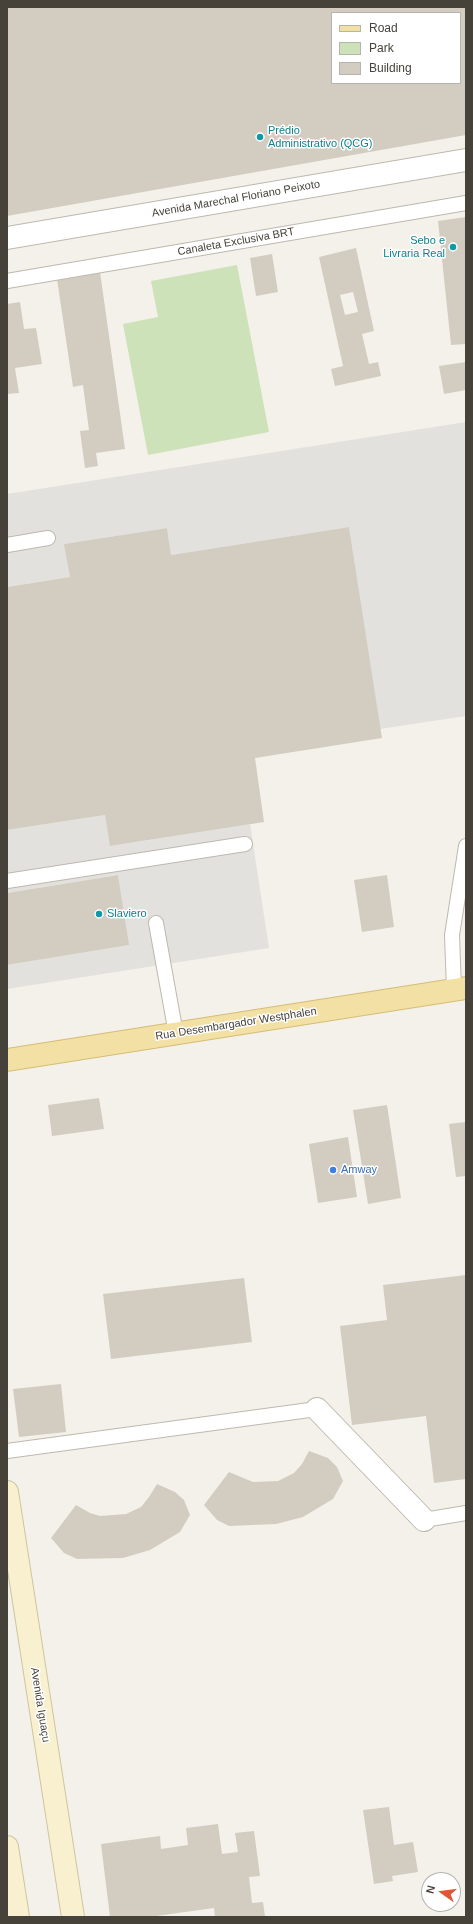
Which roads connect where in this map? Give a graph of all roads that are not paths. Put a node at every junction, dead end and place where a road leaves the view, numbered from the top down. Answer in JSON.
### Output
{"nodes":[{"id":1,"x":466,"y":160,"type":"edge"},
{"id":2,"x":466,"y":203,"type":"edge"},
{"id":3,"x":7,"y":238,"type":"edge"},
{"id":4,"x":7,"y":281,"type":"edge"},
{"id":5,"x":48,"y":538,"type":"dead end"},
{"id":6,"x":7,"y":545,"type":"edge"},
{"id":7,"x":245,"y":844,"type":"dead end"},
{"id":8,"x":466,"y":846,"type":"edge"},
{"id":9,"x":7,"y":881,"type":"edge"},
{"id":10,"x":156,"y":923,"type":"dead end"},
{"id":11,"x":460,"y":989,"type":"edge"},
{"id":12,"x":176,"y":1034,"type":"junction"},
{"id":13,"x":7,"y":1060,"type":"edge"},
{"id":14,"x":318,"y":1409,"type":"joint"},
{"id":15,"x":7,"y":1451,"type":"edge"},
{"id":16,"x":7,"y":1492,"type":"edge"},
{"id":17,"x":466,"y":1513,"type":"edge"},
{"id":18,"x":424,"y":1520,"type":"joint"},
{"id":19,"x":10,"y":1539,"type":"edge"},
{"id":20,"x":7,"y":1848,"type":"edge"},
{"id":21,"x":18,"y":1917,"type":"edge"},
{"id":22,"x":73,"y":1917,"type":"edge"}],
"edges":[{"from":1,"to":3,"type":"street","name":"Avenida Marechal Floriano Peixoto"},
{"from":2,"to":4,"type":"lane","name":"Canaleta Exclusiva BRT"},
{"from":5,"to":6,"type":"lane"},
{"from":7,"to":9,"type":"lane"},
{"from":8,"to":11,"type":"lane"},
{"from":10,"to":12,"type":"lane"},
{"from":11,"to":12,"type":"main road","name":"Rua Desembargador Westphalen"},
{"from":12,"to":13,"type":"main road","name":"Rua Desembargador Westphalen"},
{"from":14,"to":15,"type":"lane"},
{"from":14,"to":18,"type":"street"},
{"from":16,"to":19,"type":"main road","name":"Avenida Iguaçu"},
{"from":17,"to":18,"type":"lane"},
{"from":19,"to":22,"type":"main road","name":"Avenida Iguaçu"},
{"from":20,"to":21,"type":"main road"}]}
